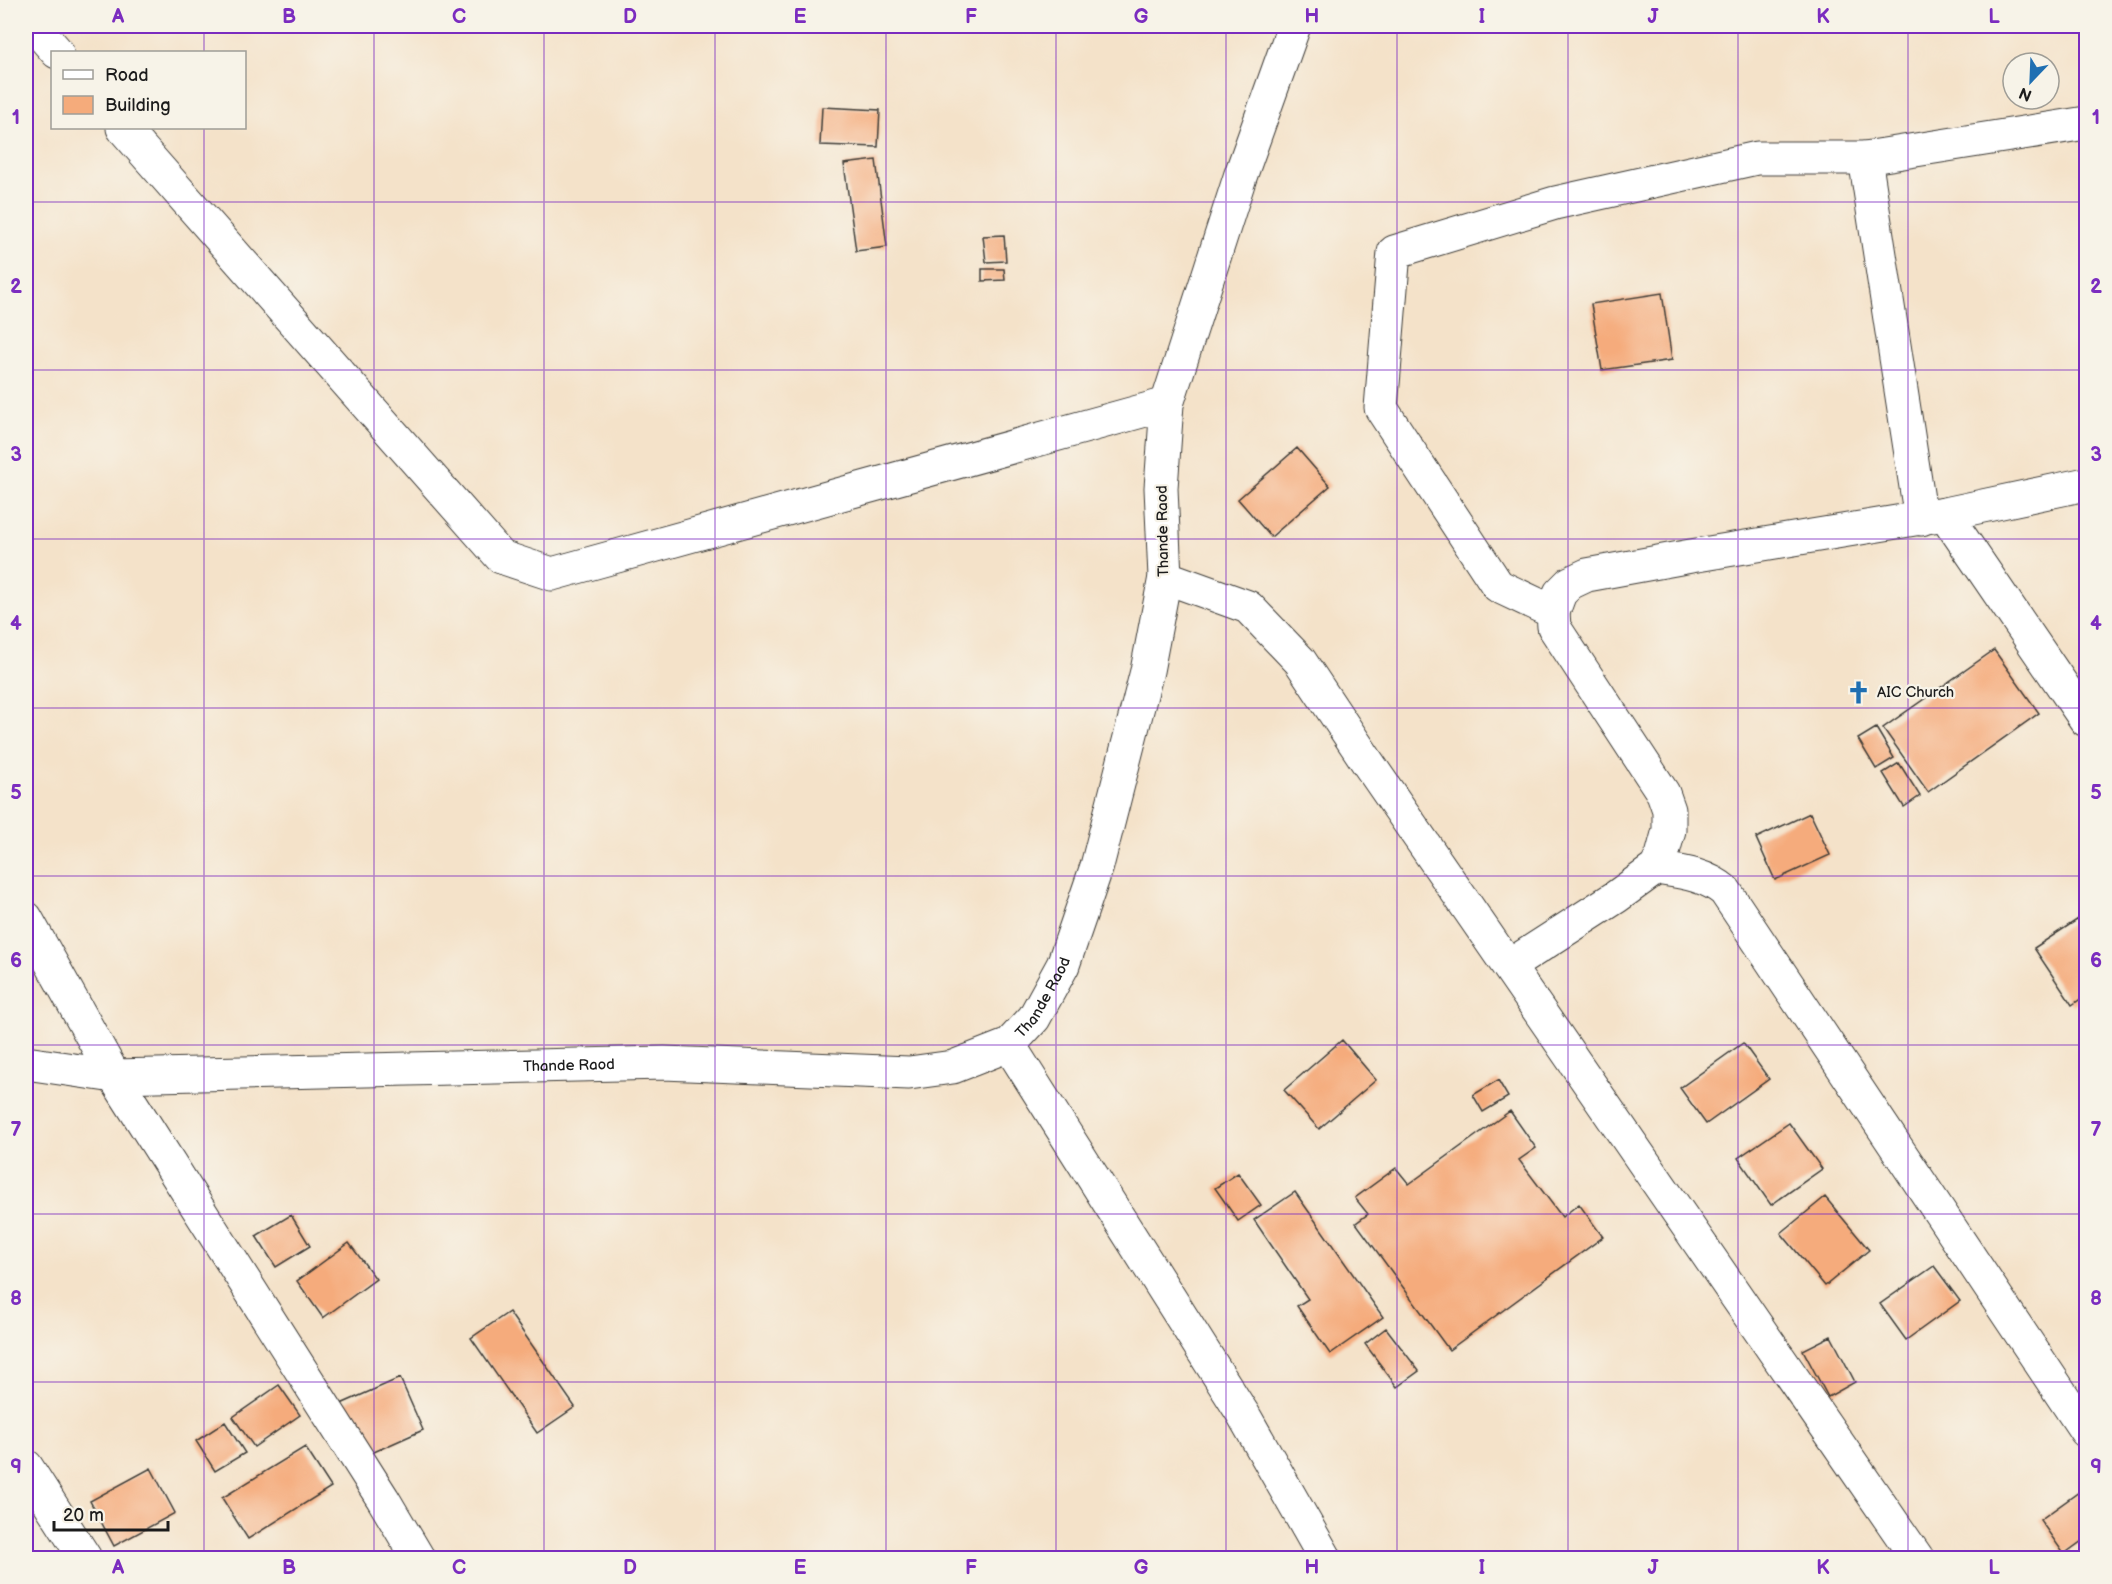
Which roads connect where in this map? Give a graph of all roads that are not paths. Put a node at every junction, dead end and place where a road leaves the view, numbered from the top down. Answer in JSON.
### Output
{"nodes":[{"id":1,"x":34,"y":26,"type":"edge"},
{"id":2,"x":1294,"y":26,"type":"edge"},
{"id":3,"x":56,"y":51,"type":"edge"},
{"id":4,"x":2086,"y":123,"type":"edge"},
{"id":5,"x":124,"y":129,"type":"edge"},
{"id":6,"x":1865,"y":158,"type":"junction"},
{"id":7,"x":1167,"y":404,"type":"junction"},
{"id":8,"x":2086,"y":484,"type":"edge"},
{"id":9,"x":1933,"y":517,"type":"junction"},
{"id":10,"x":1165,"y":577,"type":"junction"},
{"id":11,"x":1553,"y":612,"type":"junction"},
{"id":12,"x":2086,"y":720,"type":"edge"},
{"id":13,"x":1656,"y":868,"type":"junction"},
{"id":14,"x":26,"y":918,"type":"edge"},
{"id":15,"x":1509,"y":966,"type":"junction"},
{"id":16,"x":1010,"y":1044,"type":"junction"},
{"id":17,"x":26,"y":1063,"type":"edge"},
{"id":18,"x":114,"y":1076,"type":"junction"},
{"id":19,"x":2086,"y":1431,"type":"edge"},
{"id":20,"x":26,"y":1466,"type":"edge"},
{"id":21,"x":85,"y":1558,"type":"edge"},
{"id":22,"x":418,"y":1558,"type":"edge"},
{"id":23,"x":1325,"y":1558,"type":"edge"},
{"id":24,"x":1917,"y":1558,"type":"edge"}],
"edges":[{"from":1,"to":3,"type":"street"},
{"from":2,"to":7,"type":"street","name":"Thande Raod"},
{"from":4,"to":6,"type":"street"},
{"from":5,"to":7,"type":"street"},
{"from":6,"to":9,"type":"street"},
{"from":6,"to":11,"type":"street"},
{"from":7,"to":10,"type":"street","name":"Thande Raod"},
{"from":8,"to":9,"type":"street"},
{"from":9,"to":11,"type":"street"},
{"from":9,"to":12,"type":"street"},
{"from":10,"to":15,"type":"street"},
{"from":10,"to":16,"type":"street","name":"Thande Raod"},
{"from":11,"to":13,"type":"street"},
{"from":13,"to":15,"type":"street"},
{"from":13,"to":19,"type":"street"},
{"from":14,"to":18,"type":"street"},
{"from":15,"to":24,"type":"street"},
{"from":16,"to":18,"type":"street","name":"Thande Raod"},
{"from":16,"to":23,"type":"street"},
{"from":17,"to":18,"type":"street","name":"Thande Raod"},
{"from":18,"to":22,"type":"street"},
{"from":20,"to":21,"type":"street"}]}
